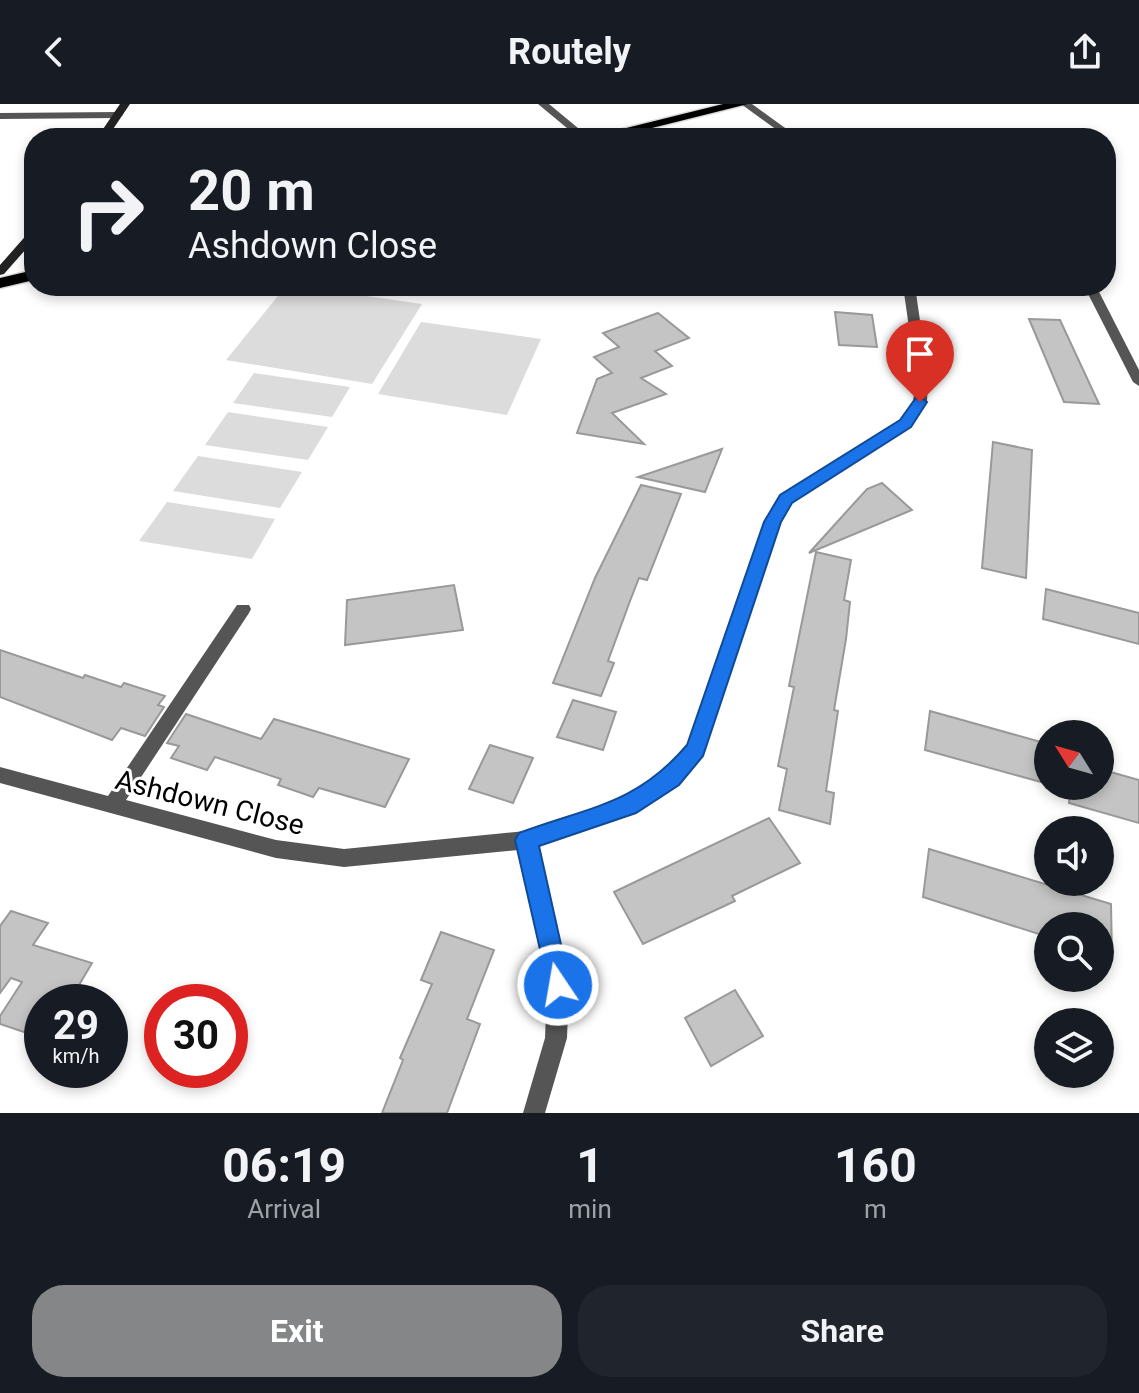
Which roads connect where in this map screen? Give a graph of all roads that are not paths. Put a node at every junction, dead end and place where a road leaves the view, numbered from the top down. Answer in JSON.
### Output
{"nodes":[{"id":1,"x":125,"y":104,"type":"edge"},
{"id":2,"x":543,"y":104,"type":"edge"},
{"id":3,"x":744,"y":104,"type":"edge"},
{"id":4,"x":118,"y":115,"type":"junction"},
{"id":5,"x":0,"y":116,"type":"edge"},
{"id":6,"x":109,"y":128,"type":"edge"},
{"id":7,"x":573,"y":128,"type":"edge"},
{"id":8,"x":637,"y":128,"type":"edge"},
{"id":9,"x":779,"y":128,"type":"edge"},
{"id":10,"x":24,"y":244,"type":"edge"},
{"id":11,"x":0,"y":272,"type":"edge"},
{"id":12,"x":24,"y":277,"type":"edge"},
{"id":13,"x":0,"y":283,"type":"edge"},
{"id":14,"x":910,"y":296,"type":"edge"},
{"id":15,"x":1095,"y":296,"type":"edge"},
{"id":16,"x":1139,"y":382,"type":"edge"},
{"id":17,"x":243,"y":609,"type":"dead end"},
{"id":18,"x":0,"y":775,"type":"edge"},
{"id":19,"x":112,"y":805,"type":"junction"},
{"id":20,"x":526,"y":840,"type":"junction"},
{"id":21,"x":534,"y":1113,"type":"edge"}],
"edges":[{"from":1,"to":4,"type":"street"},
{"from":2,"to":7,"type":"street"},
{"from":3,"to":8,"type":"highway"},
{"from":3,"to":9,"type":"street"},
{"from":4,"to":5,"type":"street"},
{"from":4,"to":6,"type":"street"},
{"from":10,"to":11,"type":"street"},
{"from":12,"to":13,"type":"highway"},
{"from":14,"to":20,"type":"street","name":"Ashdown Close"},
{"from":15,"to":16,"type":"street"},
{"from":17,"to":19,"type":"street"},
{"from":18,"to":19,"type":"street","name":"Ashdown Close"},
{"from":19,"to":20,"type":"street","name":"Ashdown Close"},
{"from":20,"to":21,"type":"street"}]}
